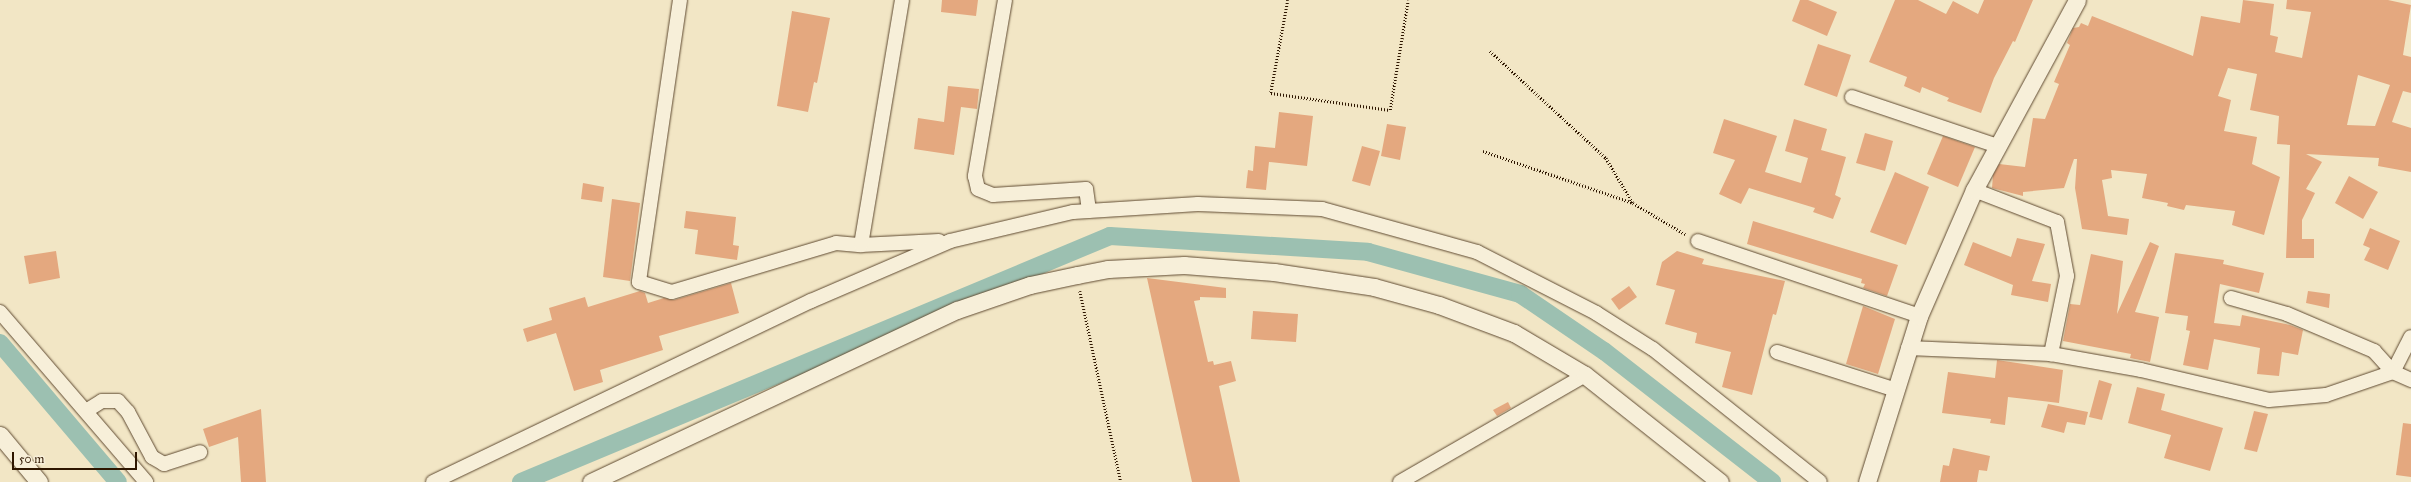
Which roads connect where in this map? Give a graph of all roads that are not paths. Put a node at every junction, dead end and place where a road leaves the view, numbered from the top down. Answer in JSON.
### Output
{"nodes":[{"id":1,"x":680,"y":0,"type":"edge"},
{"id":2,"x":902,"y":0,"type":"edge"},
{"id":3,"x":1005,"y":0,"type":"edge"},
{"id":4,"x":2077,"y":0,"type":"edge"},
{"id":5,"x":1852,"y":97,"type":"dead end"},
{"id":6,"x":1998,"y":146,"type":"junction"},
{"id":7,"x":1974,"y":190,"type":"junction"},
{"id":8,"x":1089,"y":211,"type":"junction"},
{"id":9,"x":950,"y":241,"type":"junction"},
{"id":10,"x":1698,"y":241,"type":"road end"},
{"id":11,"x":861,"y":245,"type":"junction"},
{"id":12,"x":2231,"y":298,"type":"dead end"},
{"id":13,"x":0,"y":312,"type":"edge"},
{"id":14,"x":1919,"y":316,"type":"junction"},
{"id":15,"x":2411,"y":336,"type":"edge"},
{"id":16,"x":1908,"y":348,"type":"junction"},
{"id":17,"x":1777,"y":352,"type":"dead end"},
{"id":18,"x":2051,"y":354,"type":"junction"},
{"id":19,"x":2393,"y":372,"type":"junction"},
{"id":20,"x":1585,"y":375,"type":"junction"},
{"id":21,"x":2411,"y":380,"type":"edge"},
{"id":22,"x":1896,"y":390,"type":"junction"},
{"id":23,"x":86,"y":411,"type":"junction"},
{"id":24,"x":0,"y":435,"type":"edge"},
{"id":25,"x":200,"y":452,"type":"dead end"},
{"id":26,"x":39,"y":482,"type":"edge"},
{"id":27,"x":146,"y":482,"type":"edge"},
{"id":28,"x":433,"y":482,"type":"edge"},
{"id":29,"x":591,"y":482,"type":"edge"},
{"id":30,"x":1400,"y":482,"type":"edge"},
{"id":31,"x":1720,"y":482,"type":"edge"},
{"id":32,"x":1820,"y":482,"type":"edge"},
{"id":33,"x":1867,"y":482,"type":"edge"}],
"edges":[{"from":1,"to":11,"type":"street"},
{"from":2,"to":11,"type":"street"},
{"from":3,"to":8,"type":"street"},
{"from":4,"to":6,"type":"street"},
{"from":5,"to":6,"type":"street"},
{"from":6,"to":7,"type":"street"},
{"from":7,"to":14,"type":"street"},
{"from":7,"to":18,"type":"street"},
{"from":8,"to":9,"type":"street"},
{"from":8,"to":32,"type":"street"},
{"from":9,"to":11,"type":"street"},
{"from":9,"to":28,"type":"street"},
{"from":10,"to":14,"type":"street"},
{"from":12,"to":19,"type":"street"},
{"from":13,"to":23,"type":"street"},
{"from":14,"to":16,"type":"street"},
{"from":15,"to":19,"type":"street"},
{"from":16,"to":18,"type":"street"},
{"from":16,"to":22,"type":"street"},
{"from":17,"to":22,"type":"street"},
{"from":18,"to":19,"type":"street"},
{"from":19,"to":21,"type":"street"},
{"from":20,"to":29,"type":"street"},
{"from":20,"to":30,"type":"street"},
{"from":20,"to":31,"type":"street"},
{"from":22,"to":33,"type":"street"},
{"from":23,"to":25,"type":"street"},
{"from":23,"to":27,"type":"street"},
{"from":24,"to":26,"type":"street"}]}
